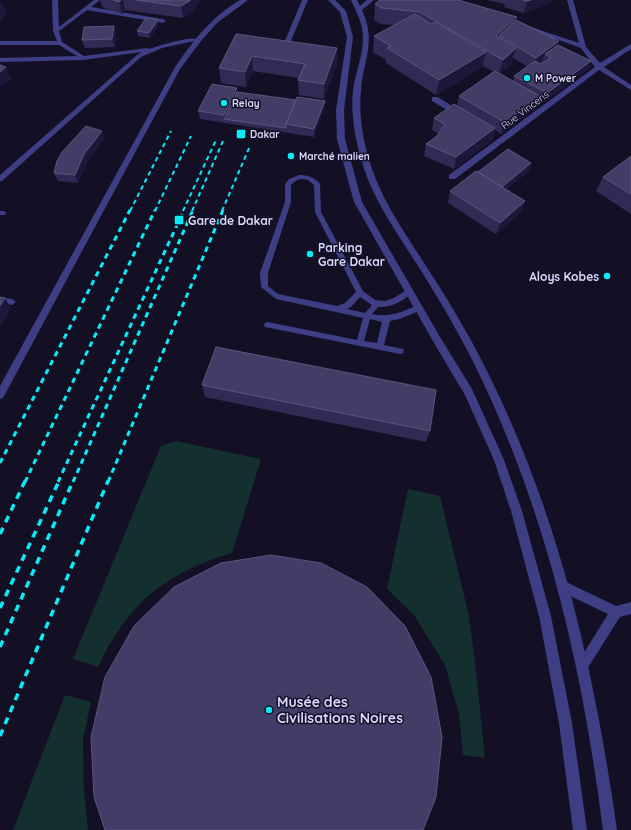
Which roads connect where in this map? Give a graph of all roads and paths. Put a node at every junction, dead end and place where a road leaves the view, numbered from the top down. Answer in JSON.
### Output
{"nodes":[{"id":1,"x":55,"y":0,"type":"edge"},
{"id":2,"x":96,"y":0,"type":"edge"},
{"id":3,"x":245,"y":0,"type":"edge"},
{"id":4,"x":305,"y":0,"type":"edge"},
{"id":5,"x":332,"y":0,"type":"edge"},
{"id":6,"x":354,"y":0,"type":"edge"},
{"id":7,"x":370,"y":0,"type":"edge"},
{"id":8,"x":570,"y":0,"type":"edge"},
{"id":9,"x":86,"y":8,"type":"junction"},
{"id":10,"x":358,"y":10,"type":"junction"},
{"id":11,"x":164,"y":21,"type":"dead end"},
{"id":12,"x":520,"y":25,"type":"edge"},
{"id":13,"x":56,"y":31,"type":"junction"},
{"id":14,"x":196,"y":40,"type":"junction"},
{"id":15,"x":0,"y":43,"type":"edge"},
{"id":16,"x":60,"y":43,"type":"junction"},
{"id":17,"x":631,"y":46,"type":"edge"},
{"id":18,"x":583,"y":47,"type":"junction"},
{"id":19,"x":151,"y":49,"type":"junction"},
{"id":20,"x":282,"y":55,"type":"edge"},
{"id":21,"x":83,"y":58,"type":"junction"},
{"id":22,"x":0,"y":60,"type":"edge"},
{"id":23,"x":599,"y":67,"type":"junction"},
{"id":24,"x":631,"y":88,"type":"edge"},
{"id":25,"x":434,"y":99,"type":"dead end"},
{"id":26,"x":469,"y":119,"type":"edge"},
{"id":27,"x":452,"y":177,"type":"dead end"},
{"id":28,"x":0,"y":179,"type":"edge"},
{"id":29,"x":409,"y":290,"type":"junction"},
{"id":30,"x":360,"y":293,"type":"junction"},
{"id":31,"x":0,"y":300,"type":"edge"},
{"id":32,"x":12,"y":302,"type":"dead end"},
{"id":33,"x":376,"y":304,"type":"junction"},
{"id":34,"x":419,"y":308,"type":"junction"},
{"id":35,"x":337,"y":309,"type":"junction"},
{"id":36,"x":367,"y":316,"type":"junction"},
{"id":37,"x":387,"y":318,"type":"junction"},
{"id":38,"x":268,"y":325,"type":"dead end"},
{"id":39,"x":360,"y":343,"type":"junction"},
{"id":40,"x":380,"y":347,"type":"junction"},
{"id":41,"x":400,"y":351,"type":"dead end"},
{"id":42,"x":0,"y":395,"type":"edge"},
{"id":43,"x":564,"y":587,"type":"junction"},
{"id":44,"x":631,"y":608,"type":"edge"},
{"id":45,"x":616,"y":612,"type":"junction"},
{"id":46,"x":583,"y":664,"type":"junction"},
{"id":47,"x":580,"y":830,"type":"edge"},
{"id":48,"x":610,"y":830,"type":"edge"}],
"edges":[{"from":1,"to":13,"type":"lane"},
{"from":2,"to":9,"type":"lane"},
{"from":3,"to":14,"type":"street"},
{"from":4,"to":20,"type":"street"},
{"from":5,"to":29,"type":"street"},
{"from":6,"to":10,"type":"street"},
{"from":7,"to":10,"type":"street"},
{"from":8,"to":18,"type":"street"},
{"from":9,"to":11,"type":"lane"},
{"from":9,"to":13,"type":"lane"},
{"from":10,"to":43,"type":"street"},
{"from":12,"to":18,"type":"street"},
{"from":13,"to":16,"type":"lane"},
{"from":14,"to":19,"type":"lane"},
{"from":14,"to":42,"type":"street"},
{"from":15,"to":16,"type":"lane"},
{"from":16,"to":21,"type":"lane"},
{"from":17,"to":23,"type":"street","name":"Rue Vincens"},
{"from":18,"to":23,"type":"street"},
{"from":19,"to":21,"type":"lane"},
{"from":19,"to":28,"type":"lane"},
{"from":21,"to":22,"type":"lane"},
{"from":23,"to":24,"type":"street"},
{"from":23,"to":27,"type":"street","name":"Rue Vincens"},
{"from":25,"to":26,"type":"street"},
{"from":29,"to":33,"type":"lane"},
{"from":29,"to":34,"type":"street"},
{"from":30,"to":33,"type":"lane"},
{"from":30,"to":35,"type":"lane"},
{"from":30,"to":35,"type":"lane"},
{"from":31,"to":32,"type":"lane"},
{"from":33,"to":36,"type":"lane"},
{"from":34,"to":37,"type":"lane"},
{"from":34,"to":47,"type":"street"},
{"from":35,"to":36,"type":"lane"},
{"from":36,"to":37,"type":"lane"},
{"from":36,"to":39,"type":"lane"},
{"from":37,"to":40,"type":"lane"},
{"from":38,"to":39,"type":"lane"},
{"from":39,"to":40,"type":"lane"},
{"from":40,"to":41,"type":"lane"},
{"from":43,"to":45,"type":"street"},
{"from":43,"to":46,"type":"street"},
{"from":44,"to":45,"type":"street"},
{"from":45,"to":46,"type":"street"},
{"from":46,"to":48,"type":"street"}]}
